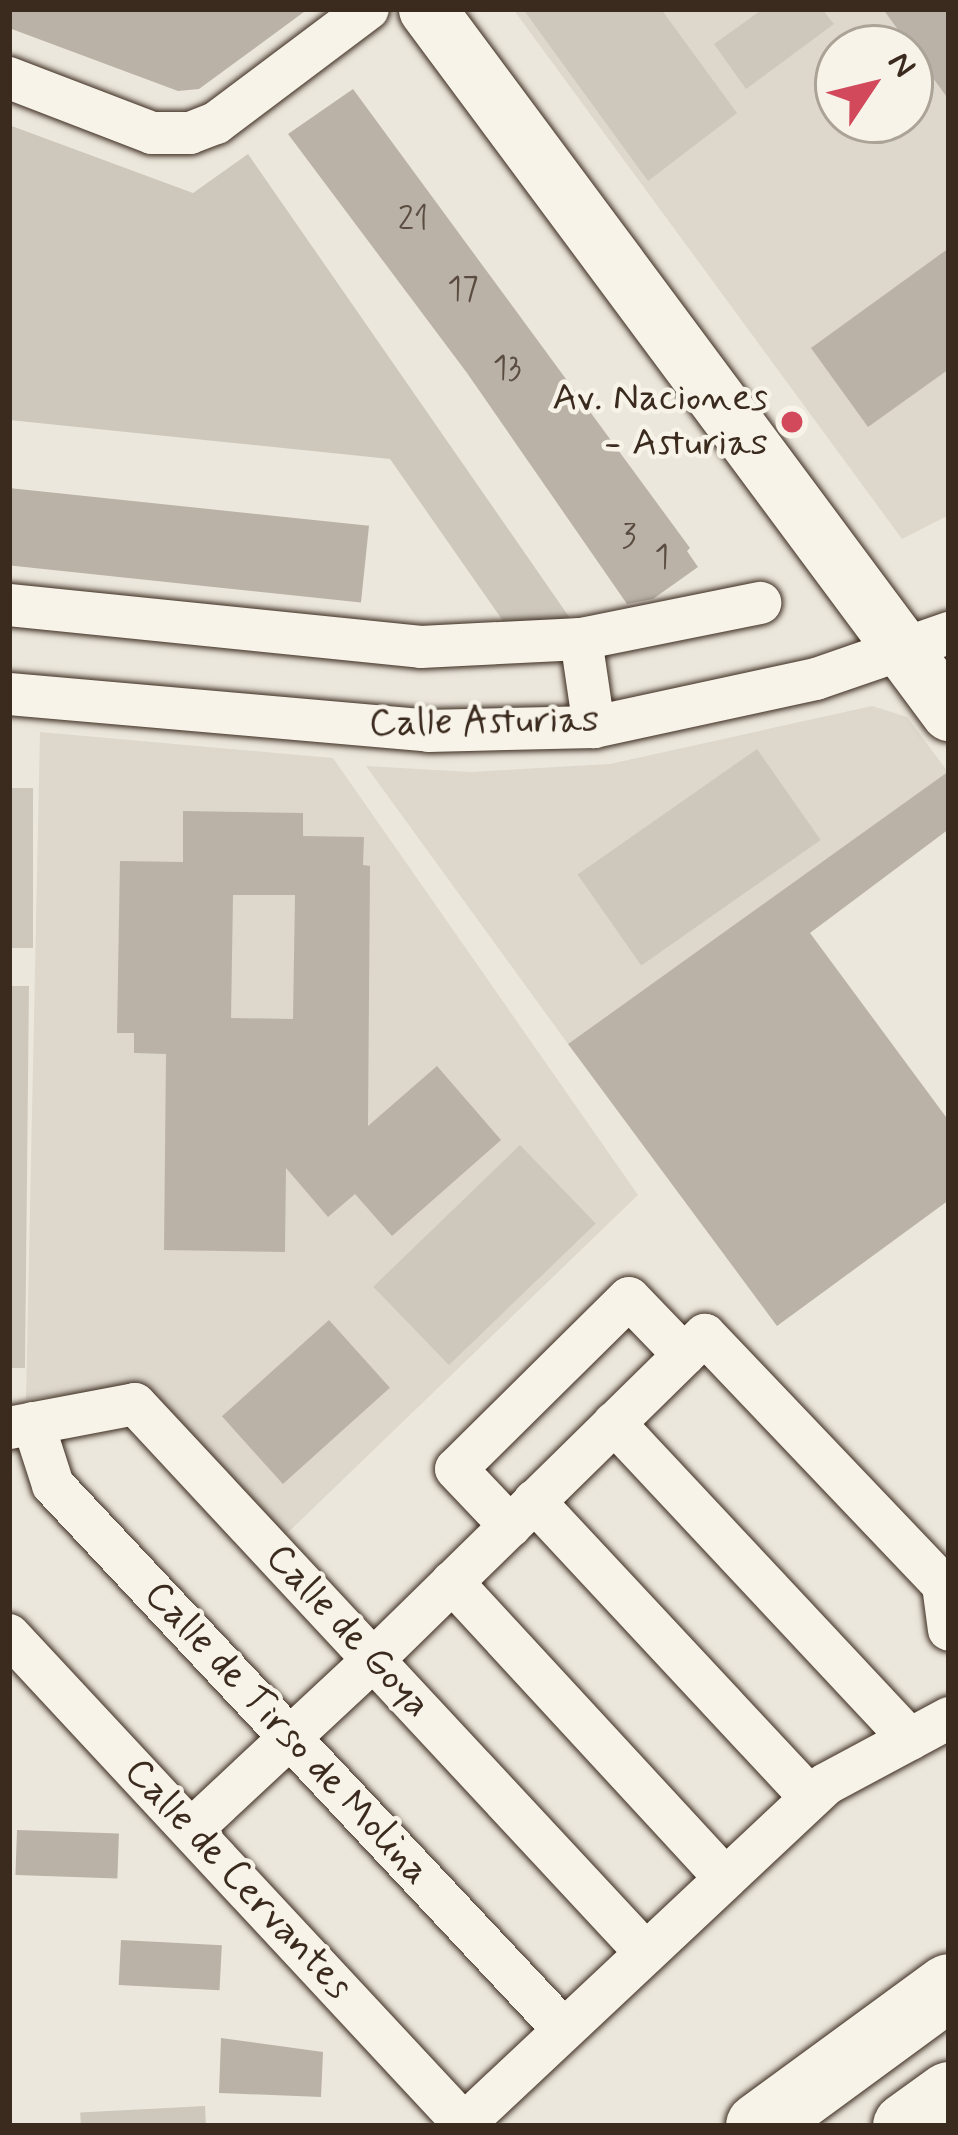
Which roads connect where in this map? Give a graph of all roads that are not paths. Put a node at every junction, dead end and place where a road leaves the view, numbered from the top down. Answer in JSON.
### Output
{"nodes":[{"id":1,"x":368,"y":9,"type":"edge"},
{"id":2,"x":427,"y":9,"type":"edge"},
{"id":3,"x":9,"y":78,"type":"edge"},
{"id":4,"x":760,"y":603,"type":"dead end"},
{"id":5,"x":9,"y":604,"type":"edge"},
{"id":6,"x":581,"y":639,"type":"junction"},
{"id":7,"x":925,"y":643,"type":"edge"},
{"id":8,"x":9,"y":694,"type":"edge"},
{"id":9,"x":949,"y":712,"type":"edge"},
{"id":10,"x":594,"y":727,"type":"junction"},
{"id":11,"x":684,"y":1354,"type":"junction"},
{"id":12,"x":614,"y":1423,"type":"junction"},
{"id":13,"x":21,"y":1425,"type":"edge"},
{"id":14,"x":522,"y":1513,"type":"junction"},
{"id":15,"x":452,"y":1582,"type":"junction"},
{"id":16,"x":949,"y":1630,"type":"edge"},
{"id":17,"x":9,"y":1636,"type":"edge"},
{"id":18,"x":373,"y":1660,"type":"junction"},
{"id":19,"x":949,"y":1718,"type":"edge"},
{"id":20,"x":288,"y":1739,"type":"junction"},
{"id":21,"x":910,"y":1739,"type":"junction"},
{"id":22,"x":811,"y":1798,"type":"junction"},
{"id":23,"x":191,"y":1830,"type":"junction"},
{"id":24,"x":725,"y":1878,"type":"junction"},
{"id":25,"x":646,"y":1953,"type":"junction"},
{"id":26,"x":949,"y":1987,"type":"edge"},
{"id":27,"x":564,"y":2030,"type":"junction"},
{"id":28,"x":949,"y":2095,"type":"edge"},
{"id":29,"x":463,"y":2125,"type":"edge"},
{"id":30,"x":760,"y":2126,"type":"edge"},
{"id":31,"x":906,"y":2126,"type":"edge"}],
"edges":[{"from":1,"to":3,"type":"street"},
{"from":2,"to":7,"type":"street"},
{"from":4,"to":6,"type":"street","name":"Calle Asturias"},
{"from":5,"to":6,"type":"street","name":"Calle Asturias"},
{"from":6,"to":10,"type":"street"},
{"from":7,"to":9,"type":"street"},
{"from":7,"to":10,"type":"street","name":"Calle Asturias"},
{"from":8,"to":10,"type":"street","name":"Calle Asturias"},
{"from":11,"to":12,"type":"street"},
{"from":11,"to":14,"type":"street"},
{"from":11,"to":16,"type":"street"},
{"from":12,"to":14,"type":"street"},
{"from":12,"to":21,"type":"street"},
{"from":13,"to":18,"type":"street","name":"Calle de Goya"},
{"from":13,"to":20,"type":"street","name":"Calle de Tirso de Molina"},
{"from":14,"to":15,"type":"street"},
{"from":14,"to":22,"type":"street"},
{"from":15,"to":18,"type":"street"},
{"from":15,"to":24,"type":"street"},
{"from":17,"to":23,"type":"street","name":"Calle de Cervantes"},
{"from":18,"to":20,"type":"street"},
{"from":18,"to":25,"type":"street","name":"Calle de Goya"},
{"from":19,"to":21,"type":"street"},
{"from":20,"to":23,"type":"street"},
{"from":20,"to":27,"type":"street","name":"Calle de Tirso de Molina"},
{"from":21,"to":22,"type":"street"},
{"from":22,"to":24,"type":"street"},
{"from":23,"to":29,"type":"street","name":"Calle de Cervantes"},
{"from":24,"to":25,"type":"street"},
{"from":25,"to":27,"type":"street"},
{"from":26,"to":30,"type":"highway"},
{"from":27,"to":29,"type":"street"},
{"from":28,"to":31,"type":"highway"}]}
